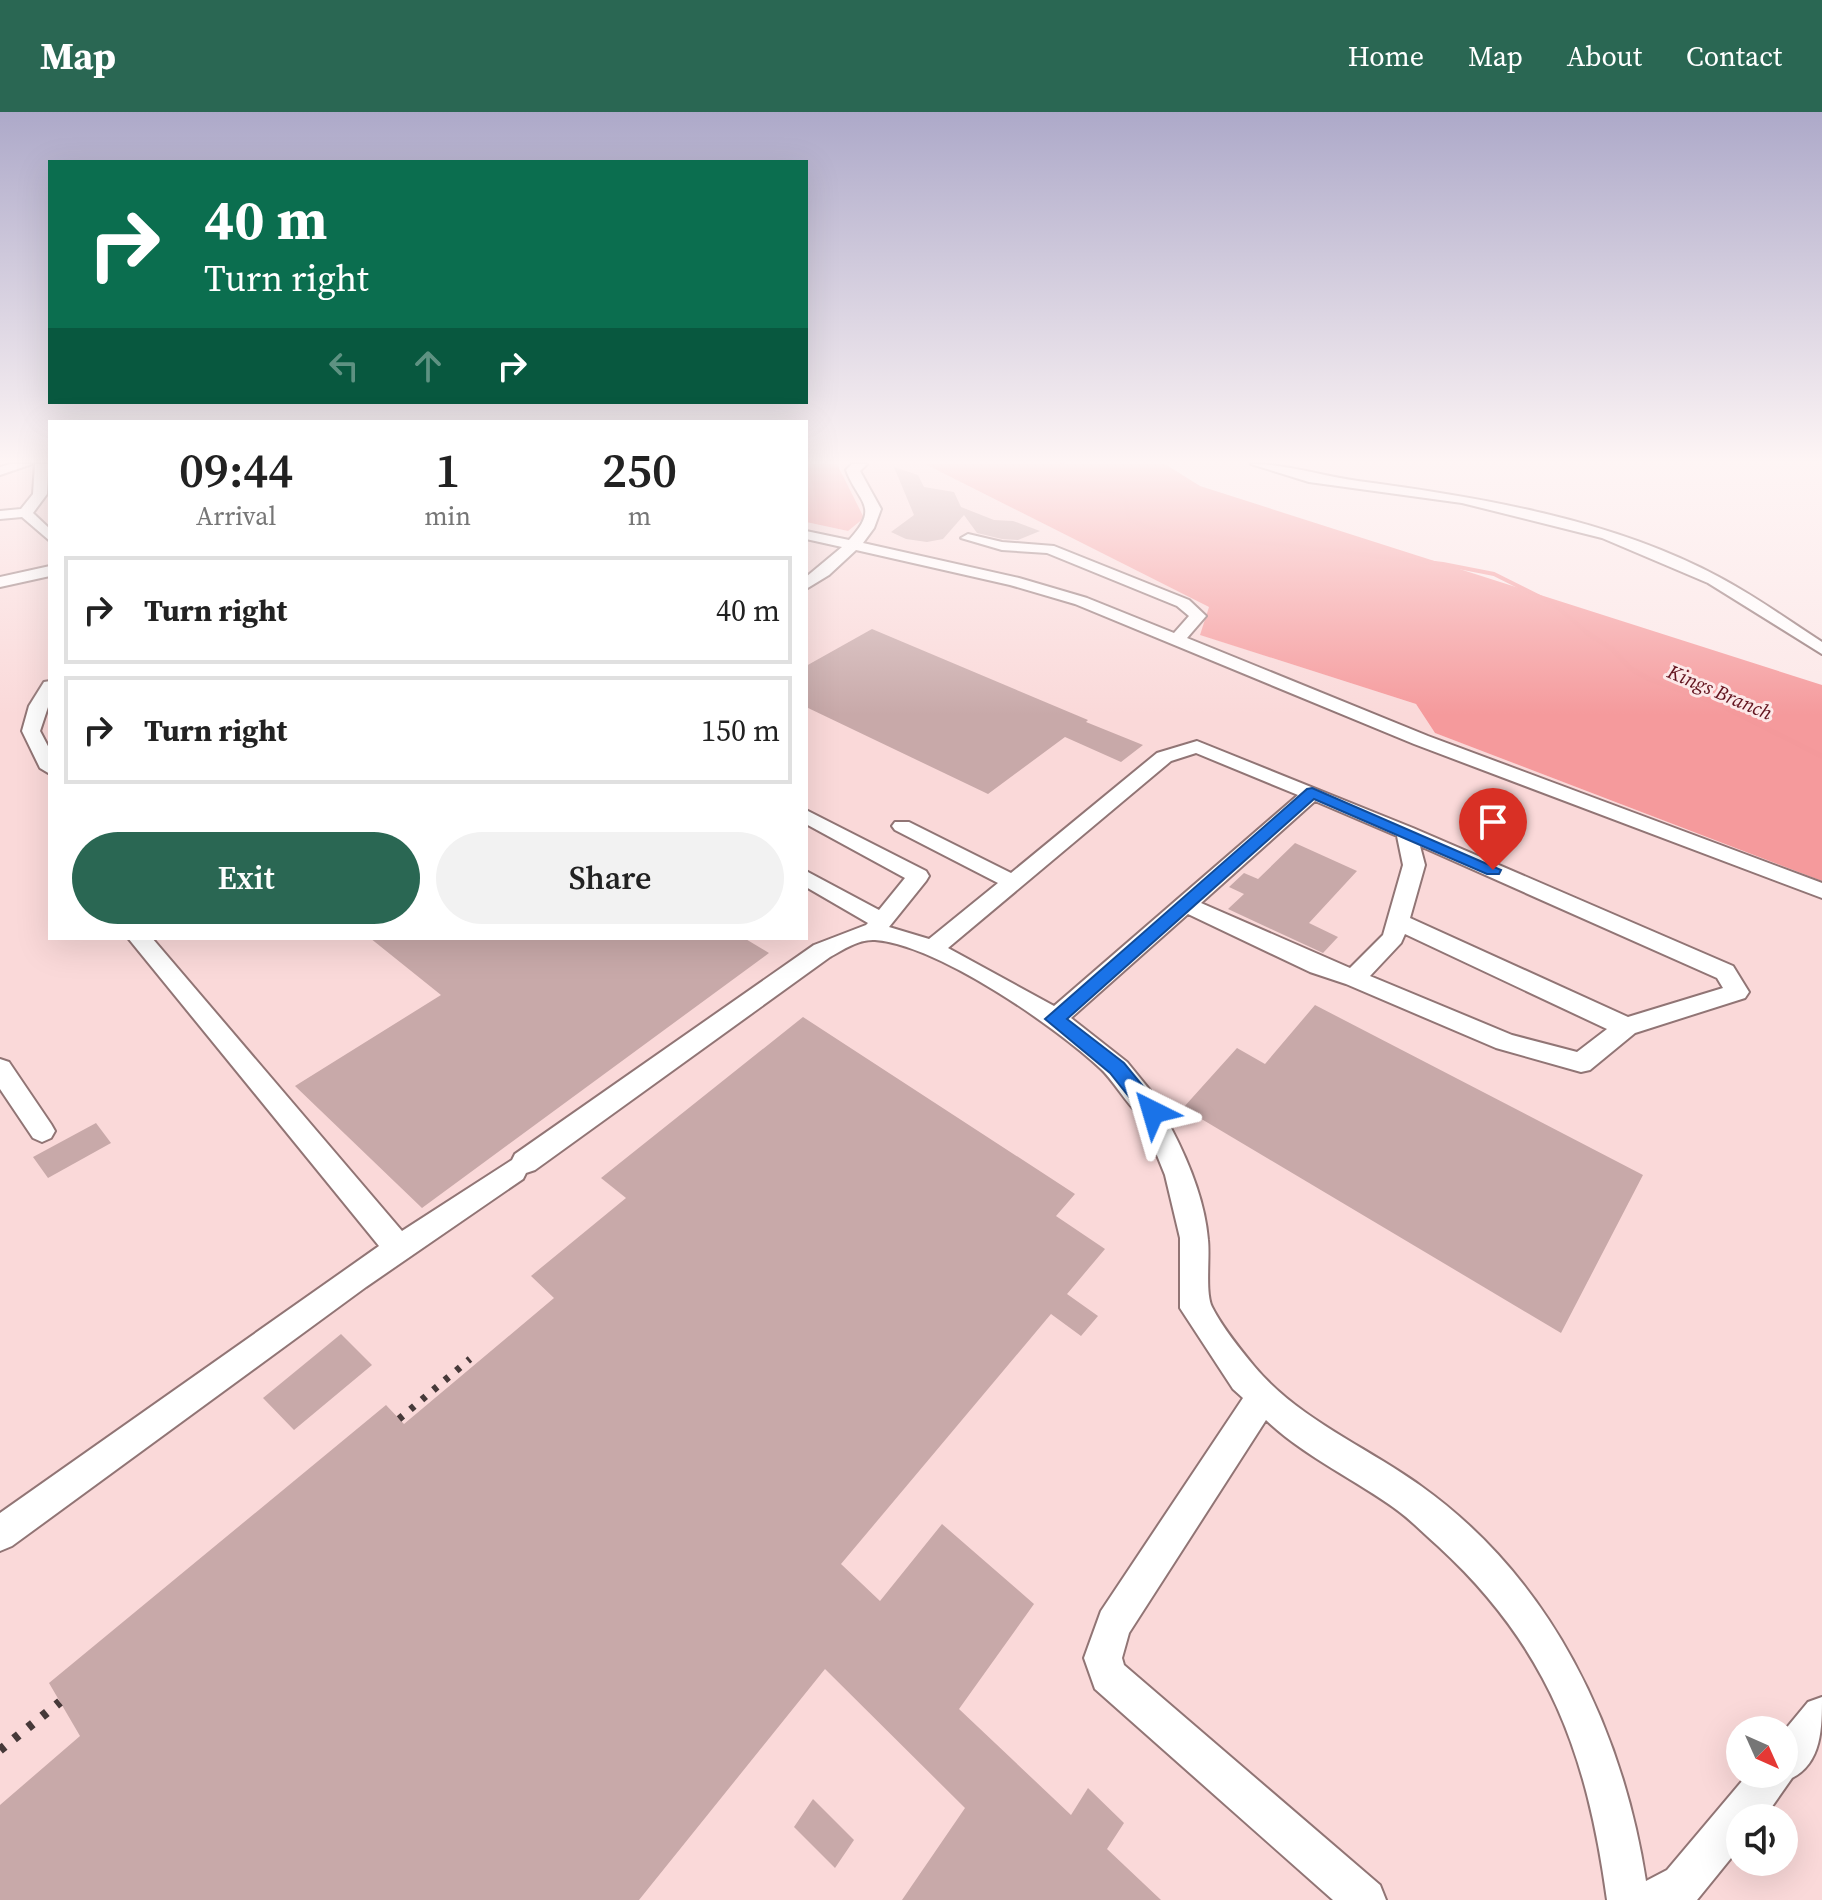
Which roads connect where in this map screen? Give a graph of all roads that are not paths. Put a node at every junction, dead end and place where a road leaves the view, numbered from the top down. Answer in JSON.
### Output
{"nodes":[{"id":1,"x":850,"y":547,"type":"edge"},
{"id":2,"x":863,"y":547,"type":"edge"},
{"id":3,"x":1025,"y":547,"type":"edge"},
{"id":4,"x":1636,"y":547,"type":"edge"},
{"id":5,"x":836,"y":561,"type":"junction"},
{"id":6,"x":808,"y":562,"type":"edge"},
{"id":7,"x":48,"y":571,"type":"edge"},
{"id":8,"x":0,"y":582,"type":"edge"},
{"id":9,"x":808,"y":582,"type":"edge"},
{"id":10,"x":48,"y":590,"type":"edge"},
{"id":11,"x":1177,"y":639,"type":"junction"},
{"id":12,"x":1822,"y":649,"type":"edge"},
{"id":13,"x":48,"y":689,"type":"edge"},
{"id":14,"x":48,"y":764,"type":"edge"},
{"id":15,"x":1312,"y":793,"type":"junction"},
{"id":16,"x":808,"y":817,"type":"edge"},
{"id":17,"x":902,"y":826,"type":"dead end"},
{"id":18,"x":1406,"y":832,"type":"junction"},
{"id":19,"x":808,"y":879,"type":"edge"},
{"id":20,"x":1012,"y":882,"type":"junction"},
{"id":21,"x":1822,"y":891,"type":"edge"},
{"id":22,"x":1184,"y":904,"type":"junction"},
{"id":23,"x":1398,"y":922,"type":"junction"},
{"id":24,"x":876,"y":926,"type":"junction"},
{"id":25,"x":141,"y":940,"type":"edge"},
{"id":26,"x":932,"y":949,"type":"junction"},
{"id":27,"x":1354,"y":978,"type":"junction"},
{"id":28,"x":1055,"y":1019,"type":"junction"},
{"id":29,"x":1626,"y":1027,"type":"junction"},
{"id":30,"x":0,"y":1069,"type":"edge"},
{"id":31,"x":42,"y":1131,"type":"dead end"},
{"id":32,"x":399,"y":1249,"type":"junction"},
{"id":33,"x":1263,"y":1396,"type":"junction"},
{"id":34,"x":0,"y":1534,"type":"edge"},
{"id":35,"x":1822,"y":1716,"type":"edge"},
{"id":36,"x":1798,"y":1745,"type":"edge"},
{"id":37,"x":1762,"y":1788,"type":"edge"},
{"id":38,"x":1365,"y":1900,"type":"edge"},
{"id":39,"x":1628,"y":1900,"type":"edge"},
{"id":40,"x":1654,"y":1900,"type":"edge"}],
"edges":[{"from":1,"to":5,"type":"street"},
{"from":2,"to":11,"type":"street"},
{"from":3,"to":11,"type":"street"},
{"from":4,"to":12,"type":"street"},
{"from":5,"to":6,"type":"street"},
{"from":5,"to":9,"type":"street"},
{"from":7,"to":8,"type":"street"},
{"from":8,"to":10,"type":"street"},
{"from":11,"to":21,"type":"street"},
{"from":13,"to":14,"type":"street"},
{"from":15,"to":18,"type":"street"},
{"from":15,"to":20,"type":"street"},
{"from":15,"to":22,"type":"street"},
{"from":16,"to":24,"type":"street"},
{"from":17,"to":20,"type":"street"},
{"from":18,"to":23,"type":"street"},
{"from":18,"to":29,"type":"street"},
{"from":19,"to":24,"type":"street"},
{"from":20,"to":26,"type":"street"},
{"from":22,"to":27,"type":"street"},
{"from":22,"to":28,"type":"street"},
{"from":23,"to":27,"type":"street"},
{"from":23,"to":29,"type":"street"},
{"from":24,"to":26,"type":"street"},
{"from":24,"to":32,"type":"street"},
{"from":25,"to":32,"type":"street"},
{"from":26,"to":28,"type":"street"},
{"from":27,"to":29,"type":"street"},
{"from":28,"to":33,"type":"street"},
{"from":30,"to":31,"type":"street"},
{"from":32,"to":34,"type":"street"},
{"from":33,"to":38,"type":"street"},
{"from":33,"to":39,"type":"street"},
{"from":35,"to":36,"type":"street"},
{"from":37,"to":40,"type":"street"}]}
